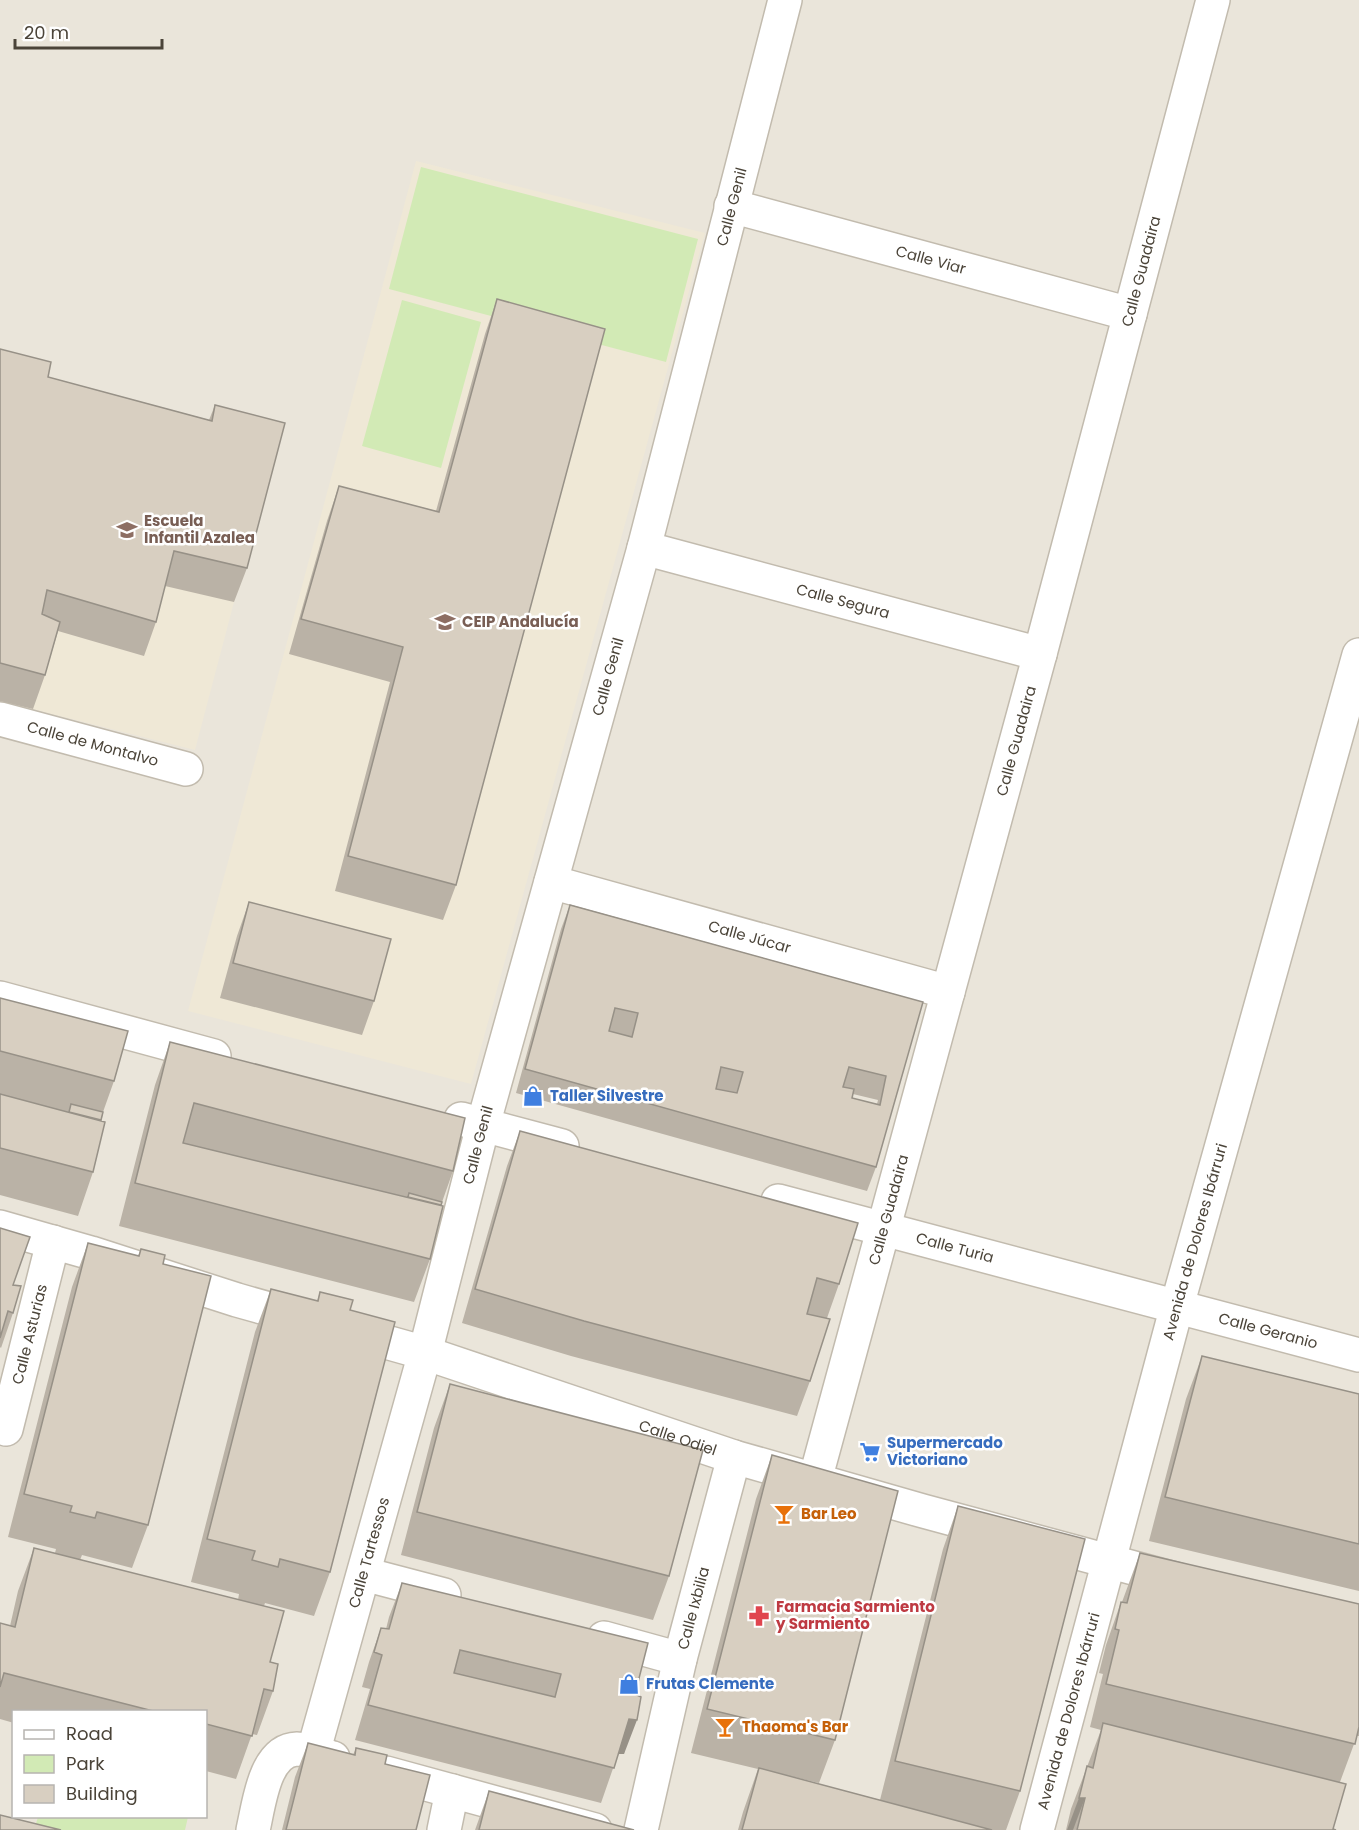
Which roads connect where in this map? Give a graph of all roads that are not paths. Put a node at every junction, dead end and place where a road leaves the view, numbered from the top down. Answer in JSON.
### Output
{"nodes":[{"id":1,"x":785,"y":0,"type":"edge"},
{"id":2,"x":1213,"y":0,"type":"edge"},
{"id":3,"x":731,"y":206,"type":"junction"},
{"id":4,"x":1130,"y":314,"type":"junction"},
{"id":5,"x":644,"y":548,"type":"junction"},
{"id":6,"x":1040,"y":654,"type":"junction"},
{"id":7,"x":1359,"y":655,"type":"edge"},
{"id":8,"x":0,"y":719,"type":"edge"},
{"id":9,"x":186,"y":769,"type":"dead end"},
{"id":10,"x":551,"y":882,"type":"junction"},
{"id":11,"x":948,"y":992,"type":"junction"},
{"id":12,"x":0,"y":998,"type":"edge"},
{"id":13,"x":240,"y":1062,"type":"edge"},
{"id":14,"x":437,"y":1113,"type":"edge"},
{"id":15,"x":483,"y":1125,"type":"junction"},
{"id":16,"x":586,"y":1152,"type":"edge"},
{"id":17,"x":746,"y":1193,"type":"edge"},
{"id":18,"x":0,"y":1227,"type":"edge"},
{"id":19,"x":883,"y":1229,"type":"junction"},
{"id":20,"x":53,"y":1242,"type":"junction"},
{"id":21,"x":1177,"y":1306,"type":"junction"},
{"id":22,"x":425,"y":1353,"type":"junction"},
{"id":23,"x":1359,"y":1355,"type":"edge"},
{"id":24,"x":3,"y":1428,"type":"edge"},
{"id":25,"x":734,"y":1457,"type":"junction"},
{"id":26,"x":815,"y":1480,"type":"junction"},
{"id":27,"x":1110,"y":1562,"type":"junction"},
{"id":28,"x":364,"y":1574,"type":"junction"},
{"id":29,"x":1212,"y":1589,"type":"edge"},
{"id":30,"x":477,"y":1604,"type":"edge"},
{"id":31,"x":578,"y":1632,"type":"edge"},
{"id":32,"x":680,"y":1659,"type":"junction"},
{"id":33,"x":314,"y":1753,"type":"junction"},
{"id":34,"x":452,"y":1791,"type":"junction"},
{"id":35,"x":253,"y":1830,"type":"edge"},
{"id":36,"x":444,"y":1830,"type":"edge"},
{"id":37,"x":595,"y":1830,"type":"edge"},
{"id":38,"x":641,"y":1830,"type":"edge"},
{"id":39,"x":1037,"y":1830,"type":"edge"}],
"edges":[{"from":1,"to":3,"type":"street","name":"Calle Genil"},
{"from":2,"to":4,"type":"street","name":"Calle Guadaira"},
{"from":3,"to":4,"type":"street","name":"Calle Viar"},
{"from":3,"to":5,"type":"street","name":"Calle Genil"},
{"from":4,"to":6,"type":"street","name":"Calle Guadaira"},
{"from":5,"to":6,"type":"street","name":"Calle Segura"},
{"from":5,"to":10,"type":"street","name":"Calle Genil"},
{"from":6,"to":11,"type":"street","name":"Calle Guadaira"},
{"from":7,"to":21,"type":"street","name":"Avenida de Dolores Ibárruri"},
{"from":8,"to":9,"type":"street","name":"Calle de Montalvo"},
{"from":10,"to":11,"type":"street","name":"Calle Júcar"},
{"from":10,"to":15,"type":"street","name":"Calle Genil"},
{"from":11,"to":19,"type":"street","name":"Calle Guadaira"},
{"from":12,"to":13,"type":"street"},
{"from":14,"to":15,"type":"street"},
{"from":15,"to":16,"type":"street"},
{"from":15,"to":22,"type":"street","name":"Calle Genil"},
{"from":17,"to":19,"type":"street","name":"Calle Turia"},
{"from":18,"to":20,"type":"street","name":"Calle Odiel"},
{"from":19,"to":21,"type":"street","name":"Calle Turia"},
{"from":19,"to":26,"type":"street","name":"Calle Guadaira"},
{"from":20,"to":22,"type":"street","name":"Calle Odiel"},
{"from":20,"to":24,"type":"street","name":"Calle Asturias"},
{"from":21,"to":23,"type":"street","name":"Calle Geranio"},
{"from":21,"to":27,"type":"street","name":"Avenida de Dolores Ibárruri"},
{"from":22,"to":25,"type":"street","name":"Calle Odiel"},
{"from":22,"to":28,"type":"street","name":"Calle Tartessos"},
{"from":25,"to":26,"type":"street","name":"Calle Odiel"},
{"from":25,"to":32,"type":"street","name":"Calle Ixbilia"},
{"from":26,"to":27,"type":"street","name":"Calle Odiel"},
{"from":27,"to":29,"type":"street","name":"Calle Odiel"},
{"from":27,"to":39,"type":"street","name":"Avenida de Dolores Ibárruri"},
{"from":28,"to":30,"type":"street"},
{"from":28,"to":33,"type":"street","name":"Calle Tartessos"},
{"from":31,"to":32,"type":"street"},
{"from":32,"to":38,"type":"street","name":"Calle Ixbilia"},
{"from":33,"to":34,"type":"street"},
{"from":33,"to":35,"type":"street"},
{"from":34,"to":36,"type":"street"},
{"from":34,"to":37,"type":"street"}]}
